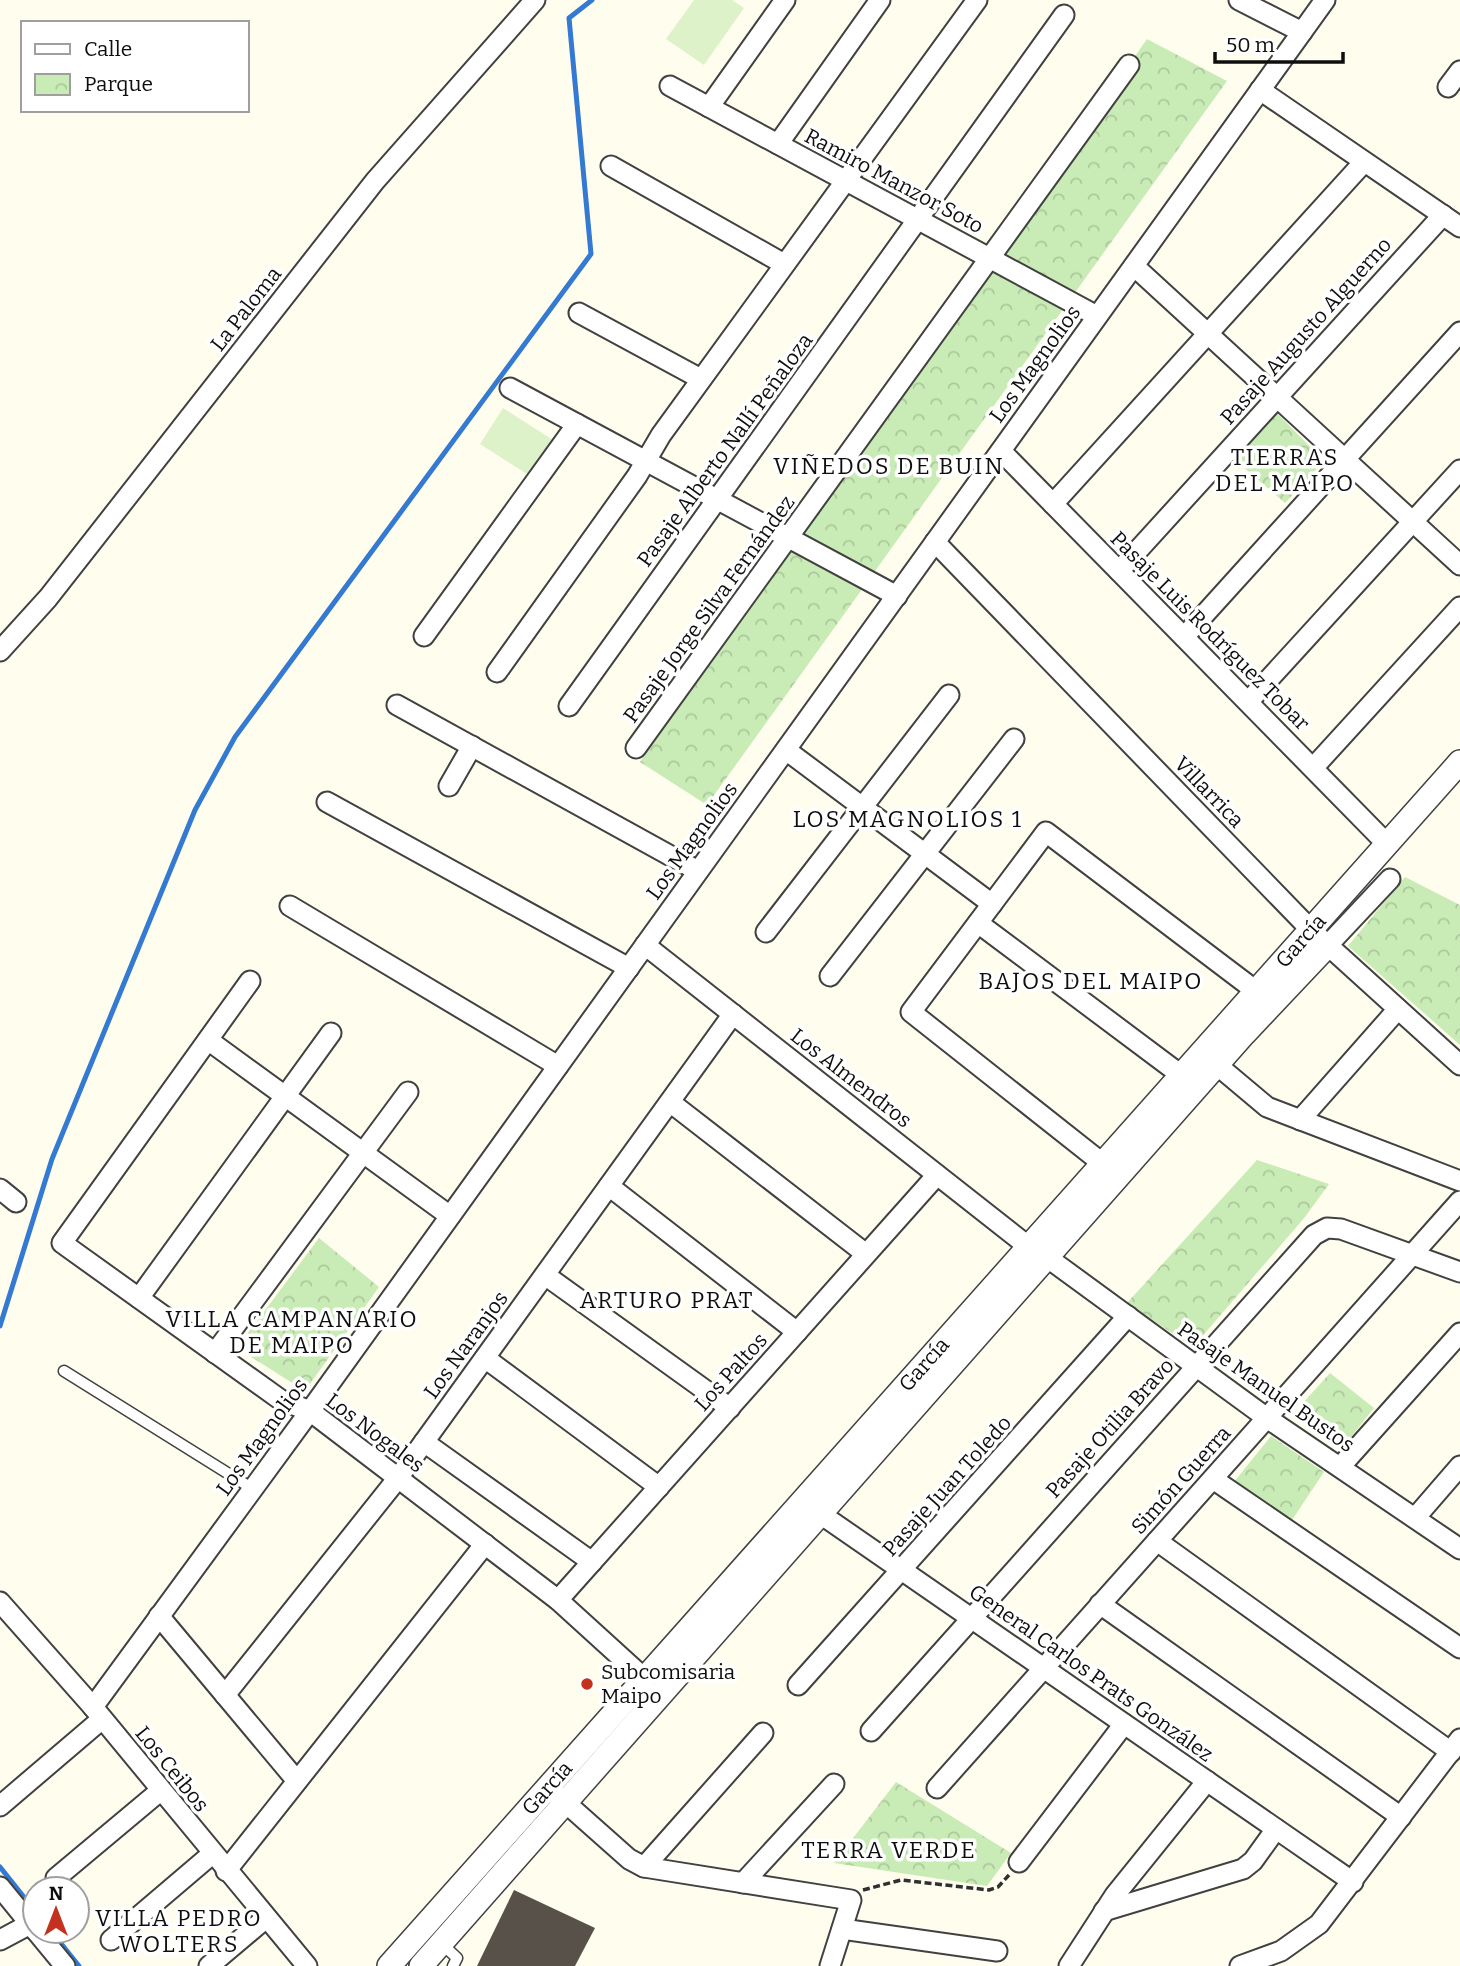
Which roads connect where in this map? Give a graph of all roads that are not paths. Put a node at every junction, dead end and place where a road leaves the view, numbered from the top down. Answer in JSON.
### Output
{"nodes":[{"id":1,"x":535,"y":0,"type":"edge"},
{"id":2,"x":785,"y":0,"type":"edge"},
{"id":3,"x":880,"y":0,"type":"edge"},
{"id":4,"x":977,"y":0,"type":"edge"},
{"id":5,"x":1239,"y":0,"type":"edge"},
{"id":6,"x":1325,"y":0,"type":"edge"},
{"id":7,"x":1064,"y":15,"type":"dead end"},
{"id":8,"x":1302,"y":32,"type":"junction"},
{"id":9,"x":1129,"y":65,"type":"dead end"},
{"id":10,"x":670,"y":86,"type":"dead end"},
{"id":11,"x":1260,"y":90,"type":"junction"},
{"id":12,"x":709,"y":107,"type":"junction"},
{"id":13,"x":778,"y":144,"type":"junction"},
{"id":14,"x":1364,"y":162,"type":"junction"},
{"id":15,"x":611,"y":166,"type":"dead end"},
{"id":16,"x":846,"y":181,"type":"junction"},
{"id":17,"x":1443,"y":215,"type":"junction"},
{"id":18,"x":918,"y":220,"type":"junction"},
{"id":19,"x":1460,"y":226,"type":"edge"},
{"id":20,"x":990,"y":259,"type":"junction"},
{"id":21,"x":783,"y":264,"type":"junction"},
{"id":22,"x":1133,"y":266,"type":"junction"},
{"id":23,"x":579,"y":313,"type":"dead end"},
{"id":24,"x":1097,"y":316,"type":"junction"},
{"id":25,"x":1460,"y":332,"type":"edge"},
{"id":26,"x":1209,"y":334,"type":"junction"},
{"id":27,"x":701,"y":379,"type":"junction"},
{"id":28,"x":510,"y":388,"type":"dead end"},
{"id":29,"x":1277,"y":397,"type":"junction"},
{"id":30,"x":577,"y":424,"type":"junction"},
{"id":31,"x":1000,"y":451,"type":"junction"},
{"id":32,"x":1345,"y":460,"type":"junction"},
{"id":33,"x":645,"y":461,"type":"junction"},
{"id":34,"x":1460,"y":470,"type":"edge"},
{"id":35,"x":718,"y":500,"type":"junction"},
{"id":36,"x":1053,"y":504,"type":"junction"},
{"id":37,"x":1413,"y":522,"type":"junction"},
{"id":38,"x":789,"y":538,"type":"junction"},
{"id":39,"x":935,"y":542,"type":"junction"},
{"id":40,"x":1460,"y":565,"type":"edge"},
{"id":41,"x":1119,"y":571,"type":"junction"},
{"id":42,"x":897,"y":596,"type":"junction"},
{"id":43,"x":1460,"y":607,"type":"edge"},
{"id":44,"x":425,"y":636,"type":"dead end"},
{"id":45,"x":1184,"y":638,"type":"junction"},
{"id":46,"x":0,"y":651,"type":"edge"},
{"id":47,"x":497,"y":672,"type":"dead end"},
{"id":48,"x":949,"y":695,"type":"dead end"},
{"id":49,"x":1248,"y":702,"type":"junction"},
{"id":50,"x":397,"y":705,"type":"dead end"},
{"id":51,"x":569,"y":706,"type":"dead end"},
{"id":52,"x":1014,"y":739,"type":"dead end"},
{"id":53,"x":472,"y":746,"type":"junction"},
{"id":54,"x":636,"y":748,"type":"dead end"},
{"id":55,"x":786,"y":750,"type":"junction"},
{"id":56,"x":1460,"y":762,"type":"edge"},
{"id":57,"x":1313,"y":768,"type":"junction"},
{"id":58,"x":449,"y":786,"type":"dead end"},
{"id":59,"x":327,"y":802,"type":"dead end"},
{"id":60,"x":862,"y":807,"type":"junction"},
{"id":61,"x":1387,"y":844,"type":"junction"},
{"id":62,"x":925,"y":854,"type":"junction"},
{"id":63,"x":698,"y":871,"type":"junction"},
{"id":64,"x":1390,"y":879,"type":"dead end"},
{"id":65,"x":992,"y":904,"type":"junction"},
{"id":66,"x":290,"y":906,"type":"dead end"},
{"id":67,"x":978,"y":922,"type":"junction"},
{"id":68,"x":766,"y":932,"type":"dead end"},
{"id":69,"x":1319,"y":937,"type":"junction"},
{"id":70,"x":645,"y":945,"type":"junction"},
{"id":71,"x":629,"y":968,"type":"junction"},
{"id":72,"x":830,"y":976,"type":"dead end"},
{"id":73,"x":250,"y":981,"type":"dead end"},
{"id":74,"x":1256,"y":991,"type":"junction"},
{"id":75,"x":1398,"y":1009,"type":"junction"},
{"id":76,"x":733,"y":1014,"type":"junction"},
{"id":77,"x":331,"y":1033,"type":"dead end"},
{"id":78,"x":208,"y":1040,"type":"junction"},
{"id":79,"x":1217,"y":1065,"type":"junction"},
{"id":80,"x":1460,"y":1065,"type":"edge"},
{"id":81,"x":558,"y":1066,"type":"junction"},
{"id":82,"x":1181,"y":1075,"type":"junction"},
{"id":83,"x":408,"y":1092,"type":"dead end"},
{"id":84,"x":285,"y":1097,"type":"junction"},
{"id":85,"x":670,"y":1102,"type":"junction"},
{"id":86,"x":1300,"y":1119,"type":"junction"},
{"id":87,"x":363,"y":1153,"type":"junction"},
{"id":88,"x":1102,"y":1163,"type":"junction"},
{"id":89,"x":937,"y":1175,"type":"junction"},
{"id":90,"x":1460,"y":1181,"type":"edge"},
{"id":91,"x":609,"y":1186,"type":"junction"},
{"id":92,"x":0,"y":1189,"type":"edge"},
{"id":93,"x":1460,"y":1201,"type":"edge"},
{"id":94,"x":16,"y":1202,"type":"dead end"},
{"id":95,"x":450,"y":1216,"type":"junction"},
{"id":96,"x":1038,"y":1252,"type":"junction"},
{"id":97,"x":866,"y":1254,"type":"junction"},
{"id":98,"x":1412,"y":1255,"type":"junction"},
{"id":99,"x":1460,"y":1272,"type":"edge"},
{"id":100,"x":545,"y":1275,"type":"junction"},
{"id":101,"x":139,"y":1298,"type":"junction"},
{"id":102,"x":1128,"y":1316,"type":"junction"},
{"id":103,"x":797,"y":1332,"type":"junction"},
{"id":104,"x":1460,"y":1333,"type":"edge"},
{"id":105,"x":215,"y":1353,"type":"junction"},
{"id":106,"x":485,"y":1358,"type":"junction"},
{"id":107,"x":1196,"y":1366,"type":"junction"},
{"id":108,"x":64,"y":1371,"type":"dead end"},
{"id":109,"x":730,"y":1408,"type":"junction"},
{"id":110,"x":310,"y":1411,"type":"junction"},
{"id":111,"x":1267,"y":1418,"type":"junction"},
{"id":112,"x":424,"y":1442,"type":"junction"},
{"id":113,"x":1460,"y":1466,"type":"edge"},
{"id":114,"x":1340,"y":1467,"type":"junction"},
{"id":115,"x":398,"y":1478,"type":"junction"},
{"id":116,"x":1213,"y":1479,"type":"junction"},
{"id":117,"x":659,"y":1487,"type":"junction"},
{"id":118,"x":253,"y":1489,"type":"junction"},
{"id":119,"x":812,"y":1508,"type":"junction"},
{"id":120,"x":1415,"y":1518,"type":"junction"},
{"id":121,"x":1157,"y":1541,"type":"junction"},
{"id":122,"x":485,"y":1544,"type":"junction"},
{"id":123,"x":1460,"y":1549,"type":"edge"},
{"id":124,"x":592,"y":1562,"type":"junction"},
{"id":125,"x":902,"y":1571,"type":"junction"},
{"id":126,"x":558,"y":1600,"type":"junction"},
{"id":127,"x":0,"y":1602,"type":"edge"},
{"id":128,"x":1100,"y":1605,"type":"junction"},
{"id":129,"x":159,"y":1616,"type":"junction"},
{"id":130,"x":971,"y":1618,"type":"junction"},
{"id":131,"x":1460,"y":1648,"type":"edge"},
{"id":132,"x":1043,"y":1668,"type":"junction"},
{"id":133,"x":646,"y":1680,"type":"junction"},
{"id":134,"x":798,"y":1685,"type":"dead end"},
{"id":135,"x":225,"y":1695,"type":"junction"},
{"id":136,"x":97,"y":1713,"type":"junction"},
{"id":137,"x":1124,"y":1724,"type":"junction"},
{"id":138,"x":871,"y":1731,"type":"dead end"},
{"id":139,"x":763,"y":1733,"type":"dead end"},
{"id":140,"x":1455,"y":1746,"type":"edge"},
{"id":141,"x":297,"y":1781,"type":"junction"},
{"id":142,"x":1207,"y":1781,"type":"junction"},
{"id":143,"x":834,"y":1784,"type":"dead end"},
{"id":144,"x":937,"y":1788,"type":"dead end"},
{"id":145,"x":160,"y":1791,"type":"junction"},
{"id":146,"x":557,"y":1795,"type":"junction"},
{"id":147,"x":0,"y":1805,"type":"edge"},
{"id":148,"x":1401,"y":1818,"type":"junction"},
{"id":149,"x":1276,"y":1829,"type":"junction"},
{"id":150,"x":212,"y":1854,"type":"junction"},
{"id":151,"x":1019,"y":1863,"type":"road end"},
{"id":152,"x":644,"y":1867,"type":"junction"},
{"id":153,"x":226,"y":1871,"type":"junction"},
{"id":154,"x":60,"y":1875,"type":"edge"},
{"id":155,"x":1353,"y":1882,"type":"junction"},
{"id":156,"x":743,"y":1883,"type":"junction"},
{"id":157,"x":0,"y":1887,"type":"edge"},
{"id":158,"x":1104,"y":1911,"type":"junction"},
{"id":159,"x":21,"y":1912,"type":"edge"},
{"id":160,"x":266,"y":1918,"type":"junction"},
{"id":161,"x":842,"y":1929,"type":"junction"},
{"id":162,"x":21,"y":1933,"type":"edge"},
{"id":163,"x":0,"y":1940,"type":"edge"},
{"id":164,"x":111,"y":1941,"type":"dead end"},
{"id":165,"x":441,"y":1943,"type":"junction"},
{"id":166,"x":48,"y":1945,"type":"edge"},
{"id":167,"x":997,"y":1951,"type":"dead end"},
{"id":168,"x":1270,"y":1961,"type":"edge"},
{"id":169,"x":65,"y":1966,"type":"edge"},
{"id":170,"x":209,"y":1966,"type":"edge"},
{"id":171,"x":307,"y":1966,"type":"edge"},
{"id":172,"x":389,"y":1966,"type":"edge"},
{"id":173,"x":421,"y":1966,"type":"edge"},
{"id":174,"x":453,"y":1966,"type":"edge"},
{"id":175,"x":830,"y":1966,"type":"edge"},
{"id":176,"x":1069,"y":1966,"type":"edge"},
{"id":177,"x":1240,"y":1966,"type":"edge"}],
"edges":[{"from":1,"to":46,"type":"street","name":"La Paloma"},
{"from":2,"to":12,"type":"street"},
{"from":3,"to":13,"type":"street"},
{"from":4,"to":16,"type":"street"},
{"from":5,"to":8,"type":"street"},
{"from":6,"to":8,"type":"street","name":"Los Magnolios"},
{"from":7,"to":18,"type":"street","name":"Pasaje Alberto Nallí Peñaloza"},
{"from":8,"to":11,"type":"street","name":"Los Magnolios"},
{"from":9,"to":20,"type":"street","name":"Pasaje Jorge Silva Fernández"},
{"from":10,"to":12,"type":"street","name":"Ramiro Manzor Soto"},
{"from":11,"to":14,"type":"street"},
{"from":11,"to":22,"type":"street","name":"Los Magnolios"},
{"from":12,"to":13,"type":"street","name":"Ramiro Manzor Soto"},
{"from":13,"to":16,"type":"street","name":"Ramiro Manzor Soto"},
{"from":14,"to":17,"type":"street"},
{"from":14,"to":26,"type":"street"},
{"from":15,"to":21,"type":"street"},
{"from":16,"to":18,"type":"street","name":"Ramiro Manzor Soto"},
{"from":16,"to":21,"type":"street"},
{"from":17,"to":19,"type":"street"},
{"from":17,"to":29,"type":"street","name":"Pasaje Augusto Alguerno"},
{"from":18,"to":20,"type":"street","name":"Ramiro Manzor Soto"},
{"from":18,"to":35,"type":"street","name":"Pasaje Alberto Nallí Peñaloza"},
{"from":20,"to":24,"type":"street","name":"Ramiro Manzor Soto"},
{"from":20,"to":38,"type":"street","name":"Pasaje Jorge Silva Fernández"},
{"from":21,"to":27,"type":"street"},
{"from":22,"to":24,"type":"street","name":"Los Magnolios"},
{"from":22,"to":26,"type":"street"},
{"from":23,"to":27,"type":"street"},
{"from":24,"to":31,"type":"street","name":"Los Magnolios"},
{"from":25,"to":32,"type":"street"},
{"from":26,"to":29,"type":"street"},
{"from":26,"to":36,"type":"street"},
{"from":27,"to":33,"type":"street"},
{"from":28,"to":30,"type":"street"},
{"from":29,"to":32,"type":"street"},
{"from":29,"to":41,"type":"street","name":"Pasaje Augusto Alguerno"},
{"from":30,"to":33,"type":"street"},
{"from":30,"to":44,"type":"street"},
{"from":31,"to":36,"type":"street","name":"Pasaje Luis Rodríguez Tobar"},
{"from":31,"to":39,"type":"street","name":"Los Magnolios"},
{"from":32,"to":37,"type":"street"},
{"from":32,"to":45,"type":"street"},
{"from":33,"to":35,"type":"street"},
{"from":33,"to":47,"type":"street"},
{"from":34,"to":37,"type":"street"},
{"from":35,"to":38,"type":"street"},
{"from":35,"to":51,"type":"street","name":"Pasaje Alberto Nallí Peñaloza"},
{"from":36,"to":41,"type":"street","name":"Pasaje Luis Rodríguez Tobar"},
{"from":37,"to":40,"type":"street"},
{"from":37,"to":49,"type":"street"},
{"from":38,"to":42,"type":"street"},
{"from":38,"to":54,"type":"street","name":"Pasaje Jorge Silva Fernández"},
{"from":39,"to":42,"type":"street","name":"Los Magnolios"},
{"from":39,"to":69,"type":"street","name":"Villarrica"},
{"from":41,"to":45,"type":"street","name":"Pasaje Luis Rodríguez Tobar"},
{"from":42,"to":55,"type":"street","name":"Los Magnolios"},
{"from":43,"to":57,"type":"street"},
{"from":45,"to":49,"type":"street","name":"Pasaje Luis Rodríguez Tobar"},
{"from":48,"to":60,"type":"street"},
{"from":49,"to":57,"type":"street","name":"Pasaje Luis Rodríguez Tobar"},
{"from":50,"to":53,"type":"street"},
{"from":52,"to":62,"type":"street"},
{"from":53,"to":58,"type":"street"},
{"from":53,"to":63,"type":"street"},
{"from":55,"to":60,"type":"street"},
{"from":55,"to":63,"type":"street","name":"Los Magnolios"},
{"from":56,"to":61,"type":"street","name":"García"},
{"from":57,"to":61,"type":"street","name":"Pasaje Luis Rodríguez Tobar"},
{"from":59,"to":71,"type":"street"},
{"from":60,"to":62,"type":"street"},
{"from":60,"to":68,"type":"street"},
{"from":61,"to":69,"type":"street","name":"García"},
{"from":62,"to":65,"type":"street"},
{"from":62,"to":72,"type":"street"},
{"from":63,"to":70,"type":"street","name":"Los Magnolios"},
{"from":64,"to":69,"type":"street","name":"García"},
{"from":65,"to":67,"type":"street"},
{"from":65,"to":74,"type":"street"},
{"from":66,"to":81,"type":"street"},
{"from":67,"to":82,"type":"street"},
{"from":67,"to":88,"type":"street"},
{"from":69,"to":74,"type":"street","name":"García"},
{"from":69,"to":75,"type":"street","name":"Villarrica"},
{"from":69,"to":79,"type":"street","name":"García"},
{"from":70,"to":71,"type":"street","name":"Los Magnolios"},
{"from":70,"to":76,"type":"street","name":"Los Almendros"},
{"from":71,"to":81,"type":"street","name":"Los Magnolios"},
{"from":73,"to":78,"type":"street"},
{"from":74,"to":82,"type":"street","name":"García"},
{"from":75,"to":80,"type":"street","name":"Villarrica"},
{"from":75,"to":86,"type":"street"},
{"from":76,"to":85,"type":"street","name":"Los Naranjos"},
{"from":76,"to":89,"type":"street","name":"Los Almendros"},
{"from":77,"to":84,"type":"street"},
{"from":78,"to":84,"type":"street"},
{"from":78,"to":101,"type":"street","name":"Los Nogales"},
{"from":79,"to":86,"type":"street"},
{"from":79,"to":96,"type":"street","name":"García"},
{"from":81,"to":95,"type":"street","name":"Los Magnolios"},
{"from":82,"to":88,"type":"street","name":"García"},
{"from":83,"to":87,"type":"street"},
{"from":84,"to":87,"type":"street"},
{"from":84,"to":101,"type":"street"},
{"from":85,"to":91,"type":"street","name":"Los Naranjos"},
{"from":85,"to":97,"type":"street"},
{"from":86,"to":90,"type":"street"},
{"from":87,"to":95,"type":"street"},
{"from":87,"to":105,"type":"street"},
{"from":88,"to":96,"type":"street","name":"García"},
{"from":89,"to":96,"type":"street","name":"Los Almendros"},
{"from":89,"to":97,"type":"street","name":"Los Paltos"},
{"from":91,"to":100,"type":"street","name":"Los Naranjos"},
{"from":91,"to":103,"type":"street"},
{"from":92,"to":94,"type":"street"},
{"from":93,"to":98,"type":"street","name":"Simón Guerra"},
{"from":95,"to":110,"type":"street","name":"Los Magnolios"},
{"from":96,"to":102,"type":"street","name":"Pasaje Manuel Bustos"},
{"from":96,"to":119,"type":"street","name":"García"},
{"from":97,"to":103,"type":"street","name":"Los Paltos"},
{"from":98,"to":99,"type":"street","name":"Pasaje Otilia Bravo"},
{"from":98,"to":107,"type":"street","name":"Pasaje Otilia Bravo"},
{"from":98,"to":111,"type":"street","name":"Simón Guerra"},
{"from":100,"to":106,"type":"street","name":"Los Naranjos"},
{"from":100,"to":109,"type":"street"},
{"from":101,"to":105,"type":"street","name":"Los Nogales"},
{"from":102,"to":107,"type":"street","name":"Pasaje Manuel Bustos"},
{"from":102,"to":125,"type":"street","name":"Pasaje Juan Toledo"},
{"from":103,"to":109,"type":"street","name":"Los Paltos"},
{"from":104,"to":114,"type":"street"},
{"from":105,"to":110,"type":"street","name":"Los Nogales"},
{"from":106,"to":112,"type":"street","name":"Los Naranjos"},
{"from":106,"to":117,"type":"street"},
{"from":107,"to":111,"type":"street","name":"Pasaje Manuel Bustos"},
{"from":107,"to":130,"type":"street","name":"Pasaje Otilia Bravo"},
{"from":108,"to":118,"type":"lane"},
{"from":109,"to":117,"type":"street","name":"Los Paltos"},
{"from":110,"to":115,"type":"street","name":"Los Nogales"},
{"from":110,"to":118,"type":"street","name":"Los Magnolios"},
{"from":111,"to":114,"type":"street","name":"Pasaje Manuel Bustos"},
{"from":111,"to":116,"type":"street","name":"Simón Guerra"},
{"from":112,"to":115,"type":"street","name":"Los Naranjos"},
{"from":112,"to":124,"type":"street"},
{"from":113,"to":120,"type":"street"},
{"from":114,"to":120,"type":"street","name":"Pasaje Manuel Bustos"},
{"from":115,"to":122,"type":"street","name":"Los Nogales"},
{"from":115,"to":135,"type":"street","name":"Los Naranjos"},
{"from":116,"to":121,"type":"street","name":"Simón Guerra"},
{"from":116,"to":131,"type":"street"},
{"from":117,"to":124,"type":"street","name":"Los Paltos"},
{"from":118,"to":129,"type":"street","name":"Los Magnolios"},
{"from":119,"to":125,"type":"street","name":"General Carlos Prats González"},
{"from":119,"to":133,"type":"street","name":"García"},
{"from":119,"to":146,"type":"street","name":"García"},
{"from":120,"to":123,"type":"street","name":"Pasaje Manuel Bustos"},
{"from":121,"to":128,"type":"street","name":"Simón Guerra"},
{"from":121,"to":140,"type":"street"},
{"from":122,"to":126,"type":"street","name":"Los Nogales"},
{"from":122,"to":141,"type":"street"},
{"from":124,"to":126,"type":"street","name":"Los Paltos"},
{"from":125,"to":130,"type":"street","name":"General Carlos Prats González"},
{"from":125,"to":134,"type":"street","name":"Pasaje Juan Toledo"},
{"from":126,"to":133,"type":"street","name":"Los Nogales"},
{"from":127,"to":136,"type":"street","name":"Los Ceibos"},
{"from":128,"to":132,"type":"street","name":"Simón Guerra"},
{"from":128,"to":148,"type":"street"},
{"from":129,"to":135,"type":"street"},
{"from":129,"to":136,"type":"street","name":"Los Magnolios"},
{"from":130,"to":132,"type":"street","name":"General Carlos Prats González"},
{"from":130,"to":138,"type":"street","name":"Pasaje Otilia Bravo"},
{"from":132,"to":137,"type":"street","name":"General Carlos Prats González"},
{"from":132,"to":144,"type":"street","name":"Simón Guerra"},
{"from":133,"to":146,"type":"street","name":"García"},
{"from":135,"to":141,"type":"street"},
{"from":136,"to":145,"type":"street","name":"Los Ceibos"},
{"from":136,"to":147,"type":"street","name":"Los Magnolios"},
{"from":137,"to":142,"type":"street","name":"General Carlos Prats González"},
{"from":137,"to":151,"type":"street"},
{"from":139,"to":152,"type":"street"},
{"from":140,"to":148,"type":"street"},
{"from":141,"to":153,"type":"street"},
{"from":142,"to":149,"type":"street","name":"General Carlos Prats González"},
{"from":142,"to":158,"type":"street"},
{"from":143,"to":156,"type":"street"},
{"from":145,"to":150,"type":"street","name":"Los Ceibos"},
{"from":145,"to":154,"type":"street"},
{"from":146,"to":152,"type":"street"},
{"from":146,"to":165,"type":"street","name":"García"},
{"from":146,"to":172,"type":"street","name":"García"},
{"from":148,"to":155,"type":"street"},
{"from":149,"to":155,"type":"street","name":"General Carlos Prats González"},
{"from":149,"to":158,"type":"street"},
{"from":150,"to":153,"type":"street","name":"Los Ceibos"},
{"from":150,"to":164,"type":"street"},
{"from":152,"to":156,"type":"street"},
{"from":153,"to":160,"type":"street","name":"Los Ceibos"},
{"from":155,"to":168,"type":"street"},
{"from":156,"to":161,"type":"street"},
{"from":157,"to":159,"type":"street"},
{"from":158,"to":176,"type":"street"},
{"from":160,"to":170,"type":"street"},
{"from":160,"to":171,"type":"street","name":"Los Ceibos"},
{"from":161,"to":167,"type":"street"},
{"from":161,"to":175,"type":"street"},
{"from":162,"to":163,"type":"street"},
{"from":165,"to":173,"type":"street","name":"García"},
{"from":165,"to":174,"type":"lane"},
{"from":166,"to":169,"type":"street"},
{"from":168,"to":177,"type":"street"}]}
